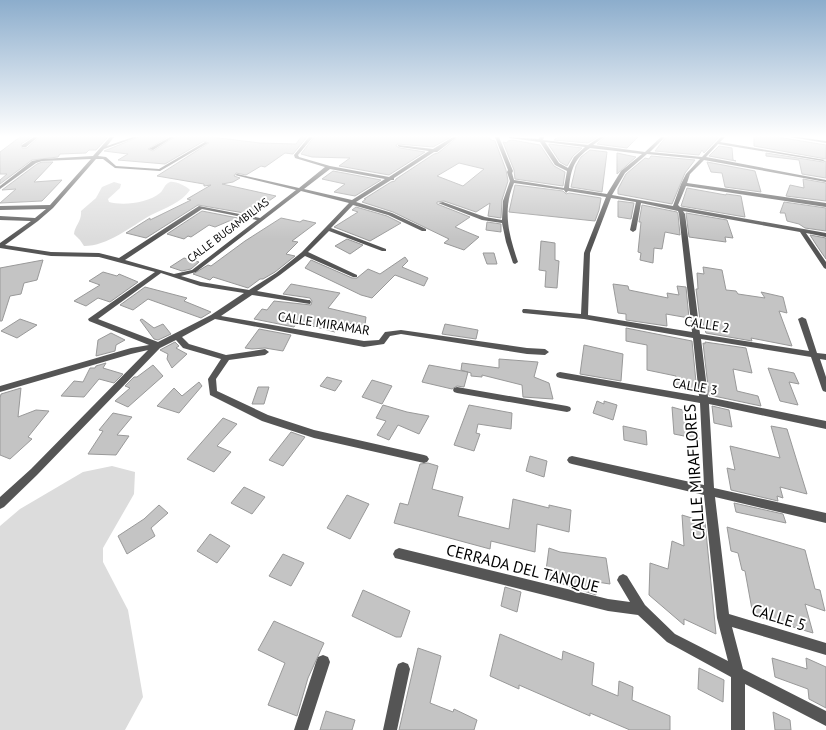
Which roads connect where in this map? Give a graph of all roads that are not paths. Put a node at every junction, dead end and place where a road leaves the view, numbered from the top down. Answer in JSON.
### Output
{"nodes":[{"id":1,"x":22,"y":171,"type":"edge"},
{"id":2,"x":82,"y":171,"type":"edge"},
{"id":3,"x":324,"y":171,"type":"edge"},
{"id":4,"x":350,"y":171,"type":"edge"},
{"id":5,"x":404,"y":171,"type":"edge"},
{"id":6,"x":511,"y":171,"type":"edge"},
{"id":7,"x":568,"y":171,"type":"edge"},
{"id":8,"x":624,"y":171,"type":"edge"},
{"id":9,"x":692,"y":171,"type":"edge"},
{"id":10,"x":776,"y":171,"type":"edge"},
{"id":11,"x":237,"y":175,"type":"dead end"},
{"id":12,"x":392,"y":179,"type":"junction"},
{"id":13,"x":826,"y":180,"type":"edge"},
{"id":14,"x":512,"y":182,"type":"junction"},
{"id":15,"x":683,"y":184,"type":"junction"},
{"id":16,"x":0,"y":188,"type":"edge"},
{"id":17,"x":299,"y":190,"type":"junction"},
{"id":18,"x":566,"y":191,"type":"junction"},
{"id":19,"x":609,"y":196,"type":"junction"},
{"id":20,"x":640,"y":202,"type":"junction"},
{"id":21,"x":354,"y":203,"type":"junction"},
{"id":22,"x":441,"y":204,"type":"dead end"},
{"id":23,"x":826,"y":205,"type":"edge"},
{"id":24,"x":51,"y":207,"type":"junction"},
{"id":25,"x":0,"y":208,"type":"edge"},
{"id":26,"x":680,"y":210,"type":"junction"},
{"id":27,"x":0,"y":218,"type":"edge"},
{"id":28,"x":259,"y":219,"type":"junction"},
{"id":29,"x":36,"y":220,"type":"junction"},
{"id":30,"x":505,"y":222,"type":"junction"},
{"id":31,"x":329,"y":229,"type":"junction"},
{"id":32,"x":424,"y":230,"type":"dead end"},
{"id":33,"x":633,"y":230,"type":"dead end"},
{"id":34,"x":802,"y":231,"type":"junction"},
{"id":35,"x":826,"y":235,"type":"edge"},
{"id":36,"x":0,"y":246,"type":"edge"},
{"id":37,"x":384,"y":250,"type":"dead end"},
{"id":38,"x":304,"y":253,"type":"junction"},
{"id":39,"x":121,"y":260,"type":"junction"},
{"id":40,"x":515,"y":262,"type":"dead end"},
{"id":41,"x":826,"y":267,"type":"edge"},
{"id":42,"x":194,"y":270,"type":"junction"},
{"id":43,"x":160,"y":271,"type":"junction"},
{"id":44,"x":176,"y":275,"type":"junction"},
{"id":45,"x":355,"y":276,"type":"dead end"},
{"id":46,"x":200,"y":284,"type":"junction"},
{"id":47,"x":251,"y":292,"type":"junction"},
{"id":48,"x":308,"y":302,"type":"dead end"},
{"id":49,"x":526,"y":311,"type":"dead end"},
{"id":50,"x":214,"y":317,"type":"junction"},
{"id":51,"x":584,"y":317,"type":"junction"},
{"id":52,"x":802,"y":319,"type":"dead end"},
{"id":53,"x":696,"y":334,"type":"junction"},
{"id":54,"x":177,"y":336,"type":"junction"},
{"id":55,"x":158,"y":346,"type":"junction"},
{"id":56,"x":265,"y":352,"type":"dead end"},
{"id":57,"x":545,"y":352,"type":"dead end"},
{"id":58,"x":816,"y":355,"type":"junction"},
{"id":59,"x":826,"y":357,"type":"edge"},
{"id":60,"x":226,"y":358,"type":"junction"},
{"id":61,"x":560,"y":375,"type":"dead end"},
{"id":62,"x":0,"y":389,"type":"edge"},
{"id":63,"x":458,"y":390,"type":"dead end"},
{"id":64,"x":826,"y":390,"type":"edge"},
{"id":65,"x":704,"y":400,"type":"junction"},
{"id":66,"x":567,"y":409,"type":"dead end"},
{"id":67,"x":826,"y":425,"type":"edge"},
{"id":68,"x":424,"y":460,"type":"dead end"},
{"id":69,"x":572,"y":460,"type":"dead end"},
{"id":70,"x":709,"y":492,"type":"junction"},
{"id":71,"x":0,"y":504,"type":"edge"},
{"id":72,"x":826,"y":518,"type":"edge"},
{"id":73,"x":399,"y":554,"type":"dead end"},
{"id":74,"x":623,"y":580,"type":"dead end"},
{"id":75,"x":641,"y":609,"type":"junction"},
{"id":76,"x":723,"y":618,"type":"junction"},
{"id":77,"x":826,"y":649,"type":"edge"},
{"id":78,"x":323,"y":662,"type":"dead end"},
{"id":79,"x":403,"y":669,"type":"dead end"},
{"id":80,"x":738,"y":673,"type":"junction"},
{"id":81,"x":826,"y":719,"type":"edge"},
{"id":82,"x":302,"y":730,"type":"edge"},
{"id":83,"x":390,"y":730,"type":"edge"},
{"id":84,"x":738,"y":730,"type":"edge"}],
"edges":[{"from":1,"to":16,"type":"street"},
{"from":2,"to":24,"type":"street"},
{"from":3,"to":17,"type":"street","name":"CALLE BUGAMBILIAS"},
{"from":4,"to":12,"type":"street"},
{"from":5,"to":12,"type":"street"},
{"from":6,"to":14,"type":"street"},
{"from":7,"to":18,"type":"street"},
{"from":8,"to":19,"type":"street"},
{"from":9,"to":15,"type":"street","name":"CALLE MIRAFLORES"},
{"from":10,"to":13,"type":"street"},
{"from":11,"to":17,"type":"street"},
{"from":12,"to":21,"type":"street"},
{"from":14,"to":18,"type":"street"},
{"from":14,"to":30,"type":"street"},
{"from":15,"to":23,"type":"street"},
{"from":15,"to":26,"type":"street","name":"CALLE MIRAFLORES"},
{"from":17,"to":21,"type":"street"},
{"from":17,"to":28,"type":"street","name":"CALLE BUGAMBILIAS"},
{"from":18,"to":19,"type":"street"},
{"from":19,"to":20,"type":"street"},
{"from":19,"to":51,"type":"street"},
{"from":20,"to":26,"type":"street"},
{"from":20,"to":33,"type":"street"},
{"from":21,"to":31,"type":"street"},
{"from":21,"to":32,"type":"street"},
{"from":22,"to":30,"type":"street"},
{"from":24,"to":25,"type":"street"},
{"from":24,"to":29,"type":"street"},
{"from":26,"to":34,"type":"street"},
{"from":26,"to":53,"type":"street","name":"CALLE MIRAFLORES"},
{"from":27,"to":29,"type":"street"},
{"from":28,"to":39,"type":"street"},
{"from":28,"to":42,"type":"street","name":"CALLE BUGAMBILIAS"},
{"from":29,"to":36,"type":"street"},
{"from":30,"to":40,"type":"street"},
{"from":31,"to":37,"type":"street"},
{"from":31,"to":38,"type":"street"},
{"from":34,"to":35,"type":"street"},
{"from":34,"to":41,"type":"street"},
{"from":36,"to":39,"type":"street"},
{"from":38,"to":45,"type":"street"},
{"from":38,"to":47,"type":"street"},
{"from":39,"to":43,"type":"street"},
{"from":42,"to":44,"type":"street","name":"CALLE BUGAMBILIAS"},
{"from":42,"to":46,"type":"street"},
{"from":43,"to":44,"type":"street"},
{"from":43,"to":55,"type":"street"},
{"from":44,"to":46,"type":"street"},
{"from":46,"to":47,"type":"street"},
{"from":47,"to":48,"type":"street"},
{"from":47,"to":50,"type":"street"},
{"from":49,"to":51,"type":"street","name":"CALLE 2"},
{"from":50,"to":54,"type":"street"},
{"from":50,"to":57,"type":"street","name":"CALLE MIRAMAR"},
{"from":51,"to":53,"type":"street","name":"CALLE 2"},
{"from":52,"to":58,"type":"street"},
{"from":53,"to":58,"type":"street","name":"CALLE 2"},
{"from":53,"to":65,"type":"street","name":"CALLE MIRAFLORES"},
{"from":54,"to":55,"type":"street"},
{"from":54,"to":60,"type":"street"},
{"from":55,"to":62,"type":"street"},
{"from":55,"to":71,"type":"street"},
{"from":56,"to":60,"type":"street"},
{"from":58,"to":59,"type":"street","name":"CALLE 2"},
{"from":58,"to":64,"type":"street"},
{"from":60,"to":68,"type":"street"},
{"from":61,"to":65,"type":"street","name":"CALLE 3"},
{"from":63,"to":66,"type":"street"},
{"from":65,"to":67,"type":"street","name":"CALLE 3"},
{"from":65,"to":70,"type":"street","name":"CALLE MIRAFLORES"},
{"from":69,"to":70,"type":"street"},
{"from":70,"to":72,"type":"street"},
{"from":70,"to":76,"type":"street","name":"CALLE MIRAFLORES"},
{"from":73,"to":75,"type":"street","name":"CERRADA DEL TANQUE"},
{"from":74,"to":75,"type":"street"},
{"from":75,"to":80,"type":"street"},
{"from":76,"to":77,"type":"street","name":"CALLE 5"},
{"from":76,"to":80,"type":"street","name":"CALLE MIRAFLORES"},
{"from":78,"to":82,"type":"street"},
{"from":79,"to":83,"type":"street"},
{"from":80,"to":81,"type":"street"},
{"from":80,"to":84,"type":"street","name":"CALLE MIRAFLORES"}]}
